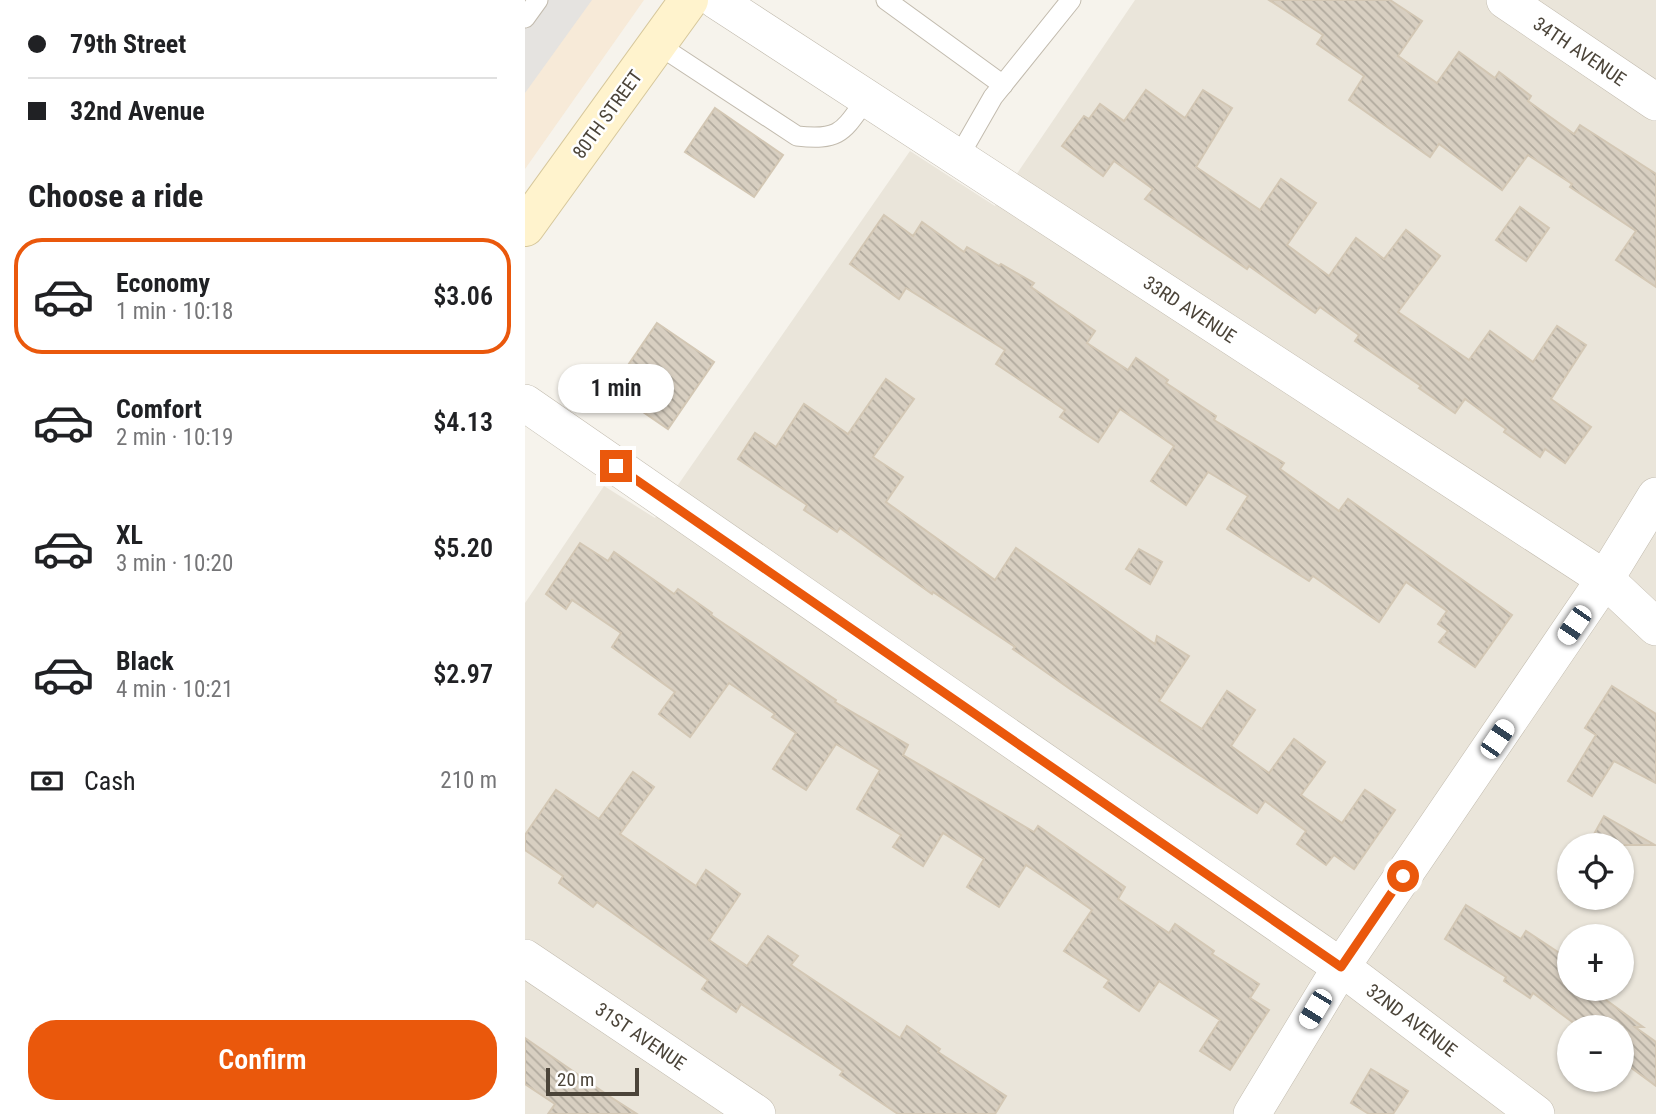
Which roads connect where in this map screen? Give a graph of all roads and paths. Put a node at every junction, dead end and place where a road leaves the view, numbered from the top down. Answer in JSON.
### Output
{"nodes":[{"id":1,"x":538,"y":0,"type":"edge"},
{"id":2,"x":689,"y":0,"type":"edge"},
{"id":3,"x":716,"y":0,"type":"edge"},
{"id":4,"x":886,"y":0,"type":"edge"},
{"id":5,"x":1071,"y":0,"type":"edge"},
{"id":6,"x":1505,"y":0,"type":"edge"},
{"id":7,"x":525,"y":18,"type":"edge"},
{"id":8,"x":657,"y":44,"type":"junction"},
{"id":9,"x":1003,"y":85,"type":"junction"},
{"id":10,"x":867,"y":99,"type":"junction"},
{"id":11,"x":1656,"y":102,"type":"edge"},
{"id":12,"x":958,"y":158,"type":"junction"},
{"id":13,"x":525,"y":227,"type":"edge"},
{"id":14,"x":525,"y":403,"type":"edge"},
{"id":15,"x":1656,"y":496,"type":"edge"},
{"id":16,"x":1605,"y":579,"type":"junction"},
{"id":17,"x":1656,"y":627,"type":"edge"},
{"id":18,"x":525,"y":957,"type":"edge"},
{"id":19,"x":1341,"y":967,"type":"junction"},
{"id":20,"x":757,"y":1114,"type":"edge"},
{"id":21,"x":1252,"y":1114,"type":"edge"},
{"id":22,"x":1537,"y":1114,"type":"edge"}],
"edges":[{"from":1,"to":7,"type":"lane"},
{"from":2,"to":8,"type":"street","name":"80TH STREET"},
{"from":3,"to":10,"type":"street","name":"33RD AVENUE"},
{"from":4,"to":9,"type":"lane"},
{"from":5,"to":9,"type":"lane"},
{"from":6,"to":11,"type":"street","name":"34TH AVENUE"},
{"from":8,"to":10,"type":"lane"},
{"from":8,"to":13,"type":"street","name":"80TH STREET"},
{"from":9,"to":12,"type":"lane"},
{"from":10,"to":12,"type":"street","name":"33RD AVENUE"},
{"from":12,"to":16,"type":"street","name":"33RD AVENUE"},
{"from":14,"to":19,"type":"street","name":"32ND AVENUE"},
{"from":15,"to":16,"type":"street"},
{"from":16,"to":17,"type":"street","name":"33RD AVENUE"},
{"from":16,"to":19,"type":"street"},
{"from":18,"to":20,"type":"street","name":"31ST AVENUE"},
{"from":19,"to":21,"type":"street"},
{"from":19,"to":22,"type":"street","name":"32ND AVENUE"}]}
